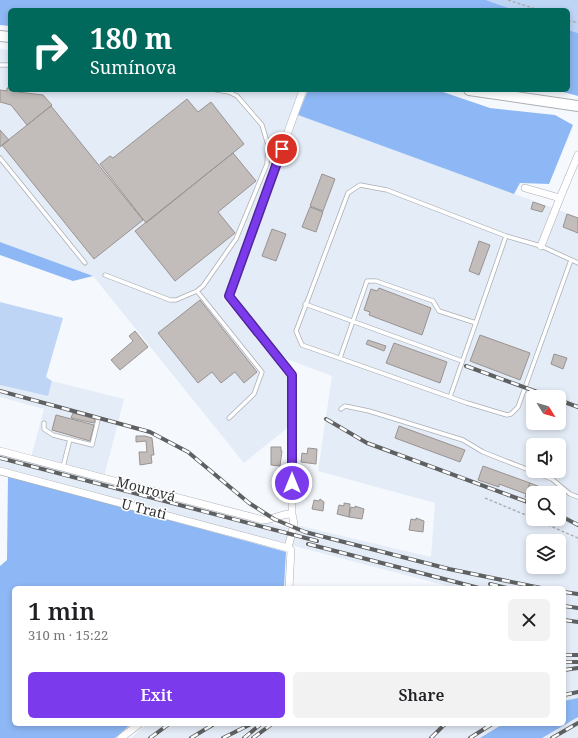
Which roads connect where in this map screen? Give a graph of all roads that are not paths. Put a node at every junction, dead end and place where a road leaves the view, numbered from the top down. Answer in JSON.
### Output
{"nodes":[{"id":1,"x":229,"y":92,"type":"edge"},
{"id":2,"x":302,"y":92,"type":"edge"},
{"id":3,"x":483,"y":92,"type":"edge"},
{"id":4,"x":578,"y":106,"type":"edge"},
{"id":5,"x":578,"y":155,"type":"edge"},
{"id":6,"x":0,"y":158,"type":"edge"},
{"id":7,"x":576,"y":165,"type":"edge"},
{"id":8,"x":525,"y":188,"type":"dead end"},
{"id":9,"x":560,"y":198,"type":"junction"},
{"id":10,"x":506,"y":236,"type":"junction"},
{"id":11,"x":541,"y":246,"type":"junction"},
{"id":12,"x":571,"y":260,"type":"junction"},
{"id":13,"x":85,"y":263,"type":"dead end"},
{"id":14,"x":578,"y":263,"type":"edge"},
{"id":15,"x":105,"y":275,"type":"dead end"},
{"id":16,"x":197,"y":290,"type":"junction"},
{"id":17,"x":305,"y":304,"type":"junction"},
{"id":18,"x":352,"y":321,"type":"junction"},
{"id":19,"x":476,"y":323,"type":"junction"},
{"id":20,"x":340,"y":358,"type":"junction"},
{"id":21,"x":462,"y":361,"type":"junction"},
{"id":22,"x":450,"y":397,"type":"junction"},
{"id":23,"x":341,"y":409,"type":"dead end"},
{"id":24,"x":229,"y":418,"type":"dead end"},
{"id":25,"x":98,"y":420,"type":"dead end"},
{"id":26,"x":44,"y":424,"type":"dead end"},
{"id":27,"x":70,"y":439,"type":"junction"},
{"id":28,"x":0,"y":451,"type":"edge"},
{"id":29,"x":63,"y":468,"type":"junction"},
{"id":30,"x":0,"y":471,"type":"edge"},
{"id":31,"x":578,"y":497,"type":"edge"},
{"id":32,"x":292,"y":514,"type":"junction"},
{"id":33,"x":289,"y":549,"type":"junction"},
{"id":34,"x":289,"y":586,"type":"edge"},
{"id":35,"x":136,"y":726,"type":"edge"},
{"id":36,"x":121,"y":738,"type":"edge"}],
"edges":[{"from":1,"to":16,"type":"lane"},
{"from":2,"to":32,"type":"street"},
{"from":3,"to":4,"type":"main road"},
{"from":5,"to":7,"type":"street"},
{"from":6,"to":13,"type":"lane"},
{"from":7,"to":9,"type":"street"},
{"from":8,"to":9,"type":"street"},
{"from":9,"to":11,"type":"street"},
{"from":10,"to":11,"type":"lane"},
{"from":10,"to":17,"type":"lane"},
{"from":10,"to":19,"type":"lane"},
{"from":11,"to":12,"type":"lane"},
{"from":12,"to":14,"type":"lane"},
{"from":12,"to":22,"type":"lane"},
{"from":15,"to":16,"type":"lane"},
{"from":16,"to":24,"type":"lane"},
{"from":17,"to":18,"type":"lane"},
{"from":17,"to":20,"type":"lane"},
{"from":18,"to":19,"type":"lane"},
{"from":18,"to":20,"type":"lane"},
{"from":18,"to":21,"type":"lane"},
{"from":19,"to":21,"type":"lane"},
{"from":20,"to":22,"type":"lane"},
{"from":21,"to":22,"type":"lane"},
{"from":23,"to":31,"type":"lane"},
{"from":25,"to":27,"type":"lane"},
{"from":26,"to":27,"type":"lane"},
{"from":27,"to":29,"type":"lane"},
{"from":28,"to":29,"type":"street","name":"Mourová"},
{"from":29,"to":32,"type":"street","name":"Mourová"},
{"from":30,"to":33,"type":"street","name":"U Trati"},
{"from":32,"to":33,"type":"street"},
{"from":33,"to":34,"type":"street"},
{"from":35,"to":36,"type":"street"}]}
